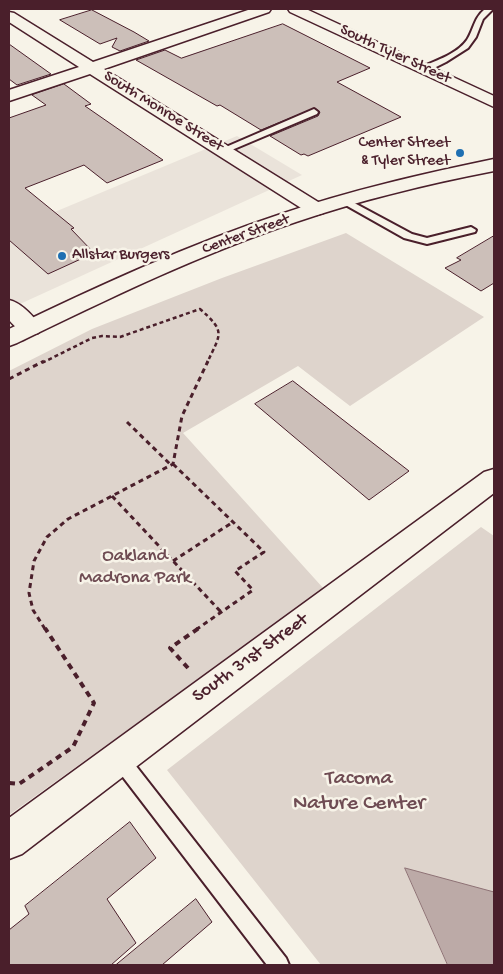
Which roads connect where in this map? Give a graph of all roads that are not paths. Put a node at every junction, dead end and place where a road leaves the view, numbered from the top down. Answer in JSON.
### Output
{"nodes":[{"id":1,"x":264,"y":9,"type":"edge"},
{"id":2,"x":295,"y":9,"type":"edge"},
{"id":3,"x":489,"y":9,"type":"edge"},
{"id":4,"x":9,"y":16,"type":"edge"},
{"id":5,"x":92,"y":67,"type":"junction"},
{"id":6,"x":425,"y":68,"type":"junction"},
{"id":7,"x":9,"y":96,"type":"edge"},
{"id":8,"x":494,"y":102,"type":"edge"},
{"id":9,"x":314,"y":112,"type":"dead end"},
{"id":10,"x":224,"y":150,"type":"junction"},
{"id":11,"x":492,"y":168,"type":"edge"},
{"id":12,"x":345,"y":200,"type":"junction"},
{"id":13,"x":316,"y":209,"type":"junction"},
{"id":14,"x":471,"y":230,"type":"dead end"},
{"id":15,"x":9,"y":308,"type":"edge"},
{"id":16,"x":30,"y":328,"type":"junction"},
{"id":17,"x":9,"y":338,"type":"edge"},
{"id":18,"x":494,"y":479,"type":"edge"},
{"id":19,"x":118,"y":757,"type":"junction"},
{"id":20,"x":9,"y":841,"type":"edge"},
{"id":21,"x":278,"y":965,"type":"edge"}],
"edges":[{"from":1,"to":5,"type":"street"},
{"from":2,"to":6,"type":"street","name":"South Tyler Street"},
{"from":3,"to":6,"type":"lane"},
{"from":4,"to":5,"type":"street","name":"South Monroe Street"},
{"from":5,"to":7,"type":"street"},
{"from":5,"to":10,"type":"street","name":"South Monroe Street"},
{"from":6,"to":8,"type":"street","name":"South Tyler Street"},
{"from":9,"to":10,"type":"lane"},
{"from":10,"to":13,"type":"street","name":"South Monroe Street"},
{"from":11,"to":12,"type":"street","name":"Center Street"},
{"from":12,"to":13,"type":"street","name":"Center Street"},
{"from":12,"to":14,"type":"lane"},
{"from":13,"to":16,"type":"street","name":"Center Street"},
{"from":15,"to":16,"type":"street"},
{"from":16,"to":17,"type":"street","name":"Center Street"},
{"from":18,"to":19,"type":"street","name":"South 31st Street"},
{"from":19,"to":20,"type":"street","name":"South 31st Street"},
{"from":19,"to":21,"type":"lane"}]}
